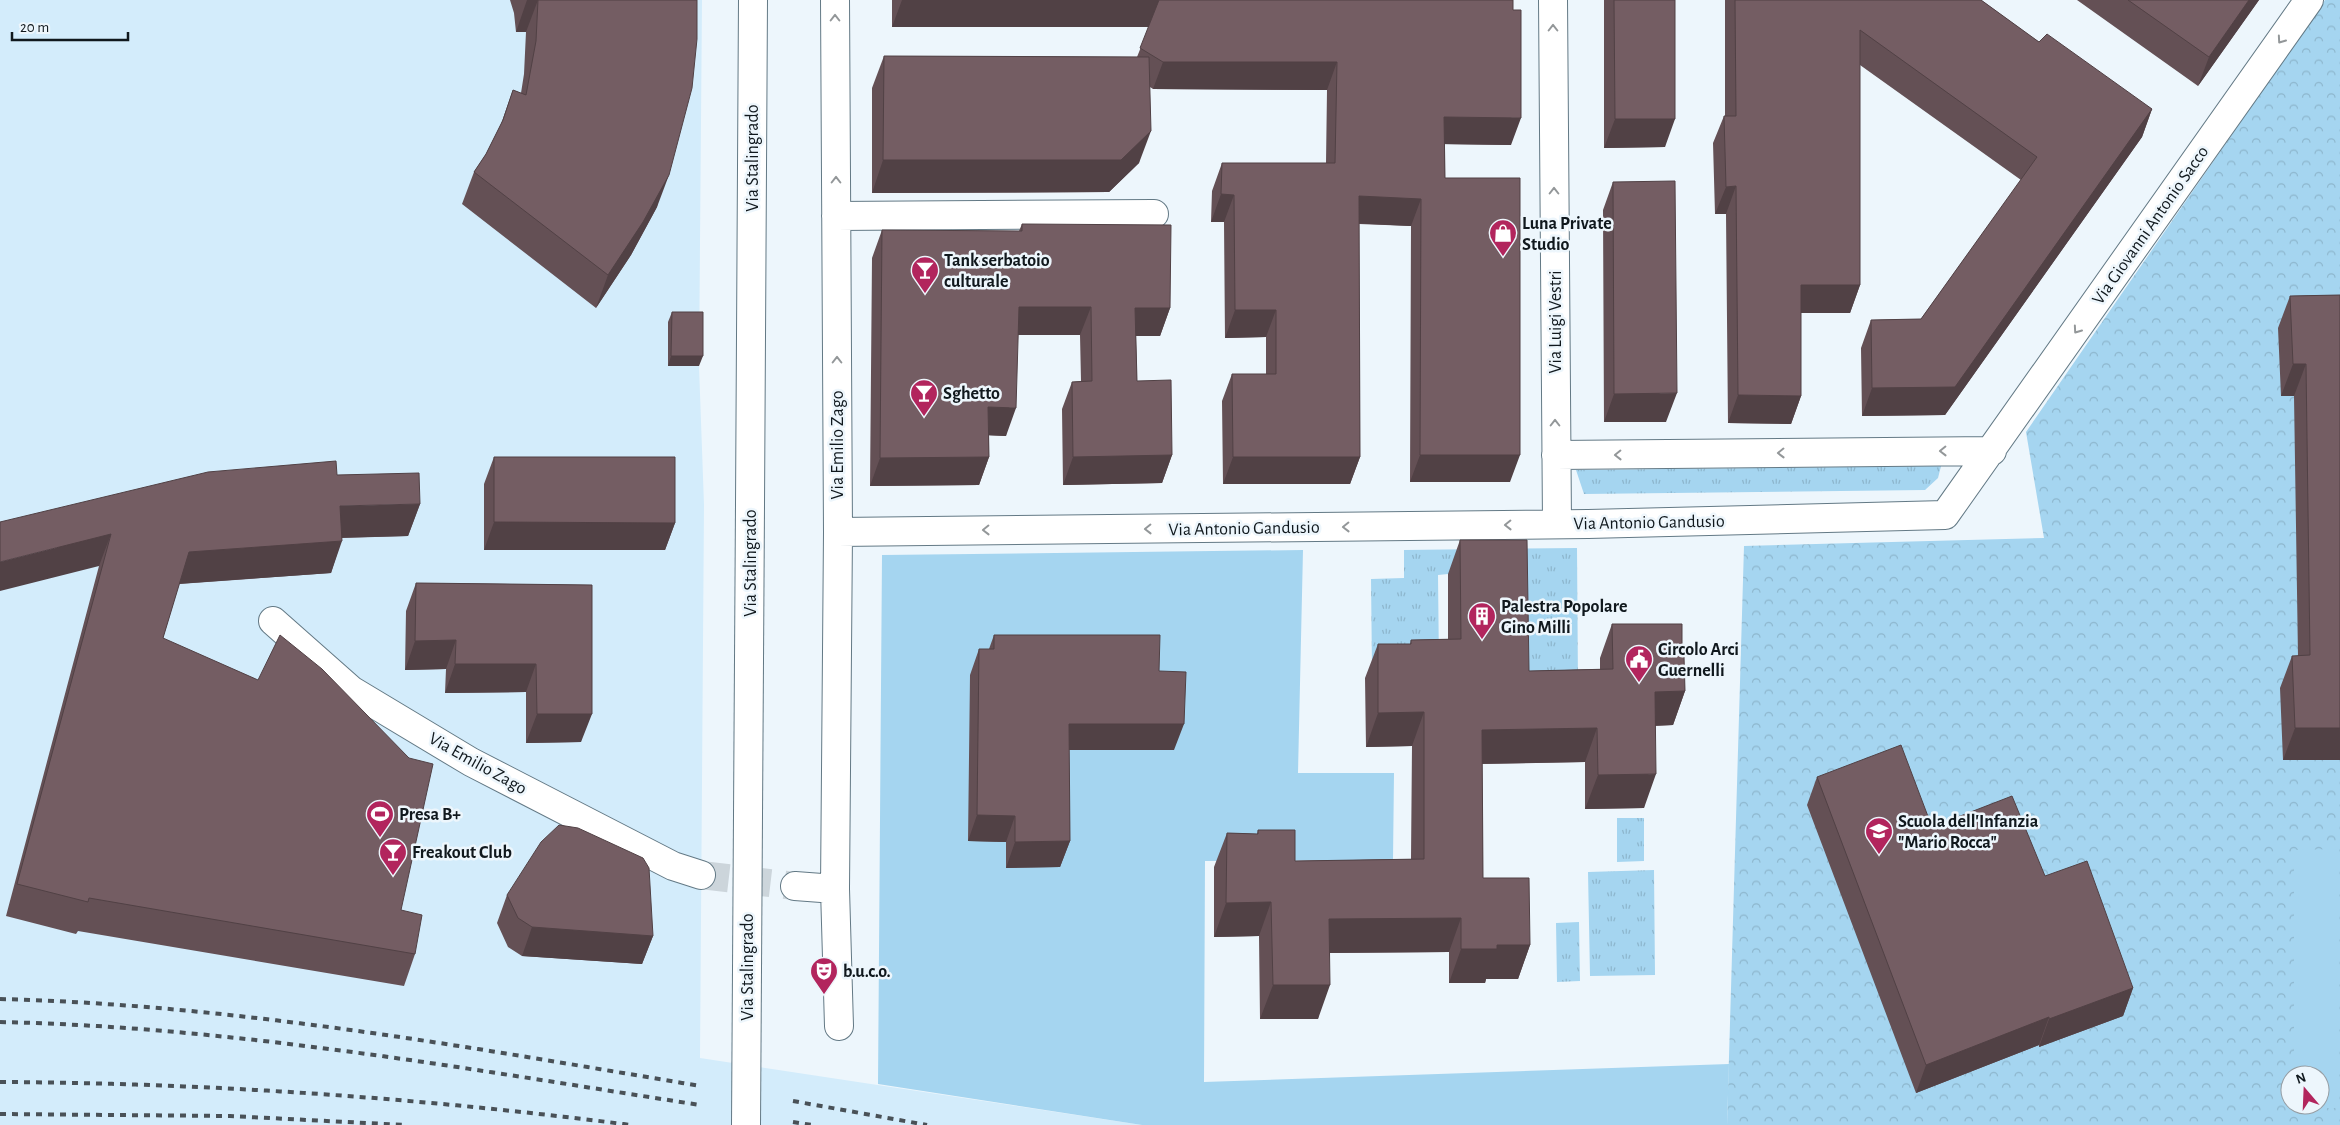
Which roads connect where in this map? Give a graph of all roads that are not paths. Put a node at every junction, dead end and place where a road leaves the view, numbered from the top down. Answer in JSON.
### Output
{"nodes":[{"id":1,"x":753,"y":0,"type":"edge"},
{"id":2,"x":835,"y":0,"type":"edge"},
{"id":3,"x":1553,"y":0,"type":"edge"},
{"id":4,"x":2309,"y":0,"type":"edge"},
{"id":5,"x":1154,"y":214,"type":"dead end"},
{"id":6,"x":836,"y":216,"type":"junction"},
{"id":7,"x":1992,"y":451,"type":"junction"},
{"id":8,"x":1556,"y":455,"type":"junction"},
{"id":9,"x":1557,"y":524,"type":"junction"},
{"id":10,"x":838,"y":532,"type":"junction"},
{"id":11,"x":273,"y":621,"type":"dead end"},
{"id":12,"x":701,"y":875,"type":"tunnel mouth"},
{"id":13,"x":795,"y":886,"type":"tunnel mouth"},
{"id":14,"x":834,"y":889,"type":"junction"},
{"id":15,"x":839,"y":1026,"type":"dead end"},
{"id":16,"x":746,"y":1125,"type":"edge"}],
"edges":[{"from":1,"to":16,"type":"street","name":"Via Stalingrado","bridge":true},
{"from":6,"to":2,"type":"street","name":"Via Emilio Zago","one_way":true},
{"from":8,"to":3,"type":"street","name":"Via Luigi Vestri","one_way":true},
{"from":4,"to":7,"type":"street","name":"Via Giovanni Antonio Sacco","one_way":true},
{"from":5,"to":6,"type":"street"},
{"from":10,"to":6,"type":"street","name":"Via Emilio Zago","one_way":true},
{"from":7,"to":8,"type":"street","one_way":true},
{"from":7,"to":9,"type":"street","name":"Via Antonio Gandusio"},
{"from":8,"to":9,"type":"street","name":"Via Luigi Vestri"},
{"from":9,"to":10,"type":"street","name":"Via Antonio Gandusio","one_way":true},
{"from":10,"to":14,"type":"street","name":"Via Emilio Zago"},
{"from":11,"to":12,"type":"street","name":"Via Emilio Zago"},
{"from":13,"to":14,"type":"street"},
{"from":14,"to":15,"type":"street","name":"Via Emilio Zago"}]}
